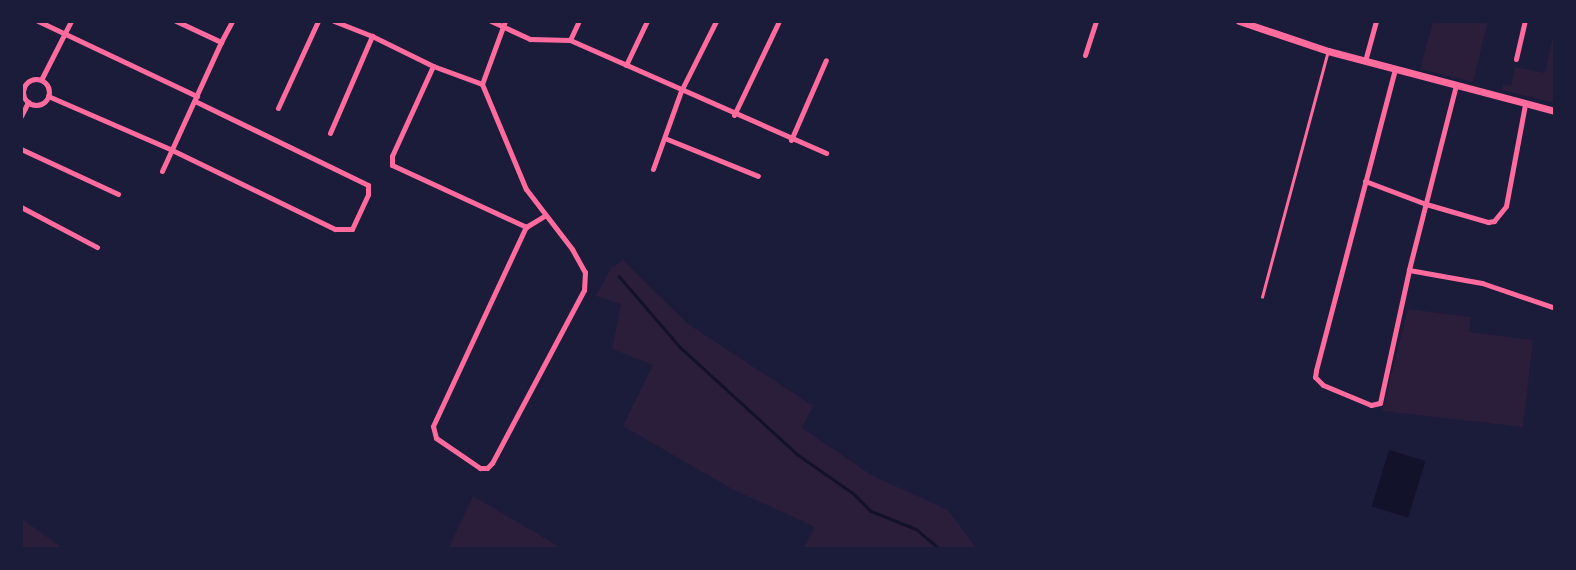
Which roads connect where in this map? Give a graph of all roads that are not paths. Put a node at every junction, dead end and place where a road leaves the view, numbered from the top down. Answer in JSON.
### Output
{"nodes":[{"id":1,"x":38,"y":21,"type":"edge"},
{"id":2,"x":71,"y":21,"type":"edge"},
{"id":3,"x":176,"y":21,"type":"edge"},
{"id":4,"x":232,"y":21,"type":"edge"},
{"id":5,"x":318,"y":21,"type":"edge"},
{"id":6,"x":334,"y":21,"type":"edge"},
{"id":7,"x":491,"y":21,"type":"edge"},
{"id":8,"x":579,"y":21,"type":"edge"},
{"id":9,"x":647,"y":21,"type":"edge"},
{"id":10,"x":716,"y":21,"type":"edge"},
{"id":11,"x":779,"y":21,"type":"edge"},
{"id":12,"x":1096,"y":21,"type":"edge"},
{"id":13,"x":1239,"y":21,"type":"edge"},
{"id":14,"x":1376,"y":21,"type":"edge"},
{"id":15,"x":1525,"y":21,"type":"edge"},
{"id":16,"x":504,"y":24,"type":"edge"},
{"id":17,"x":65,"y":33,"type":"junction"},
{"id":18,"x":372,"y":36,"type":"junction"},
{"id":19,"x":570,"y":40,"type":"junction"},
{"id":20,"x":221,"y":42,"type":"junction"},
{"id":21,"x":1328,"y":51,"type":"junction"},
{"id":22,"x":1085,"y":55,"type":"dead end"},
{"id":23,"x":1516,"y":59,"type":"dead end"},
{"id":24,"x":826,"y":60,"type":"dead end"},
{"id":25,"x":1365,"y":61,"type":"junction"},
{"id":26,"x":626,"y":65,"type":"junction"},
{"id":27,"x":433,"y":66,"type":"junction"},
{"id":28,"x":1395,"y":69,"type":"junction"},
{"id":29,"x":41,"y":80,"type":"junction"},
{"id":30,"x":23,"y":84,"type":"edge"},
{"id":31,"x":482,"y":84,"type":"junction"},
{"id":32,"x":1456,"y":85,"type":"junction"},
{"id":33,"x":681,"y":91,"type":"junction"},
{"id":34,"x":48,"y":96,"type":"junction"},
{"id":35,"x":196,"y":99,"type":"junction"},
{"id":36,"x":28,"y":102,"type":"junction"},
{"id":37,"x":1525,"y":104,"type":"junction"},
{"id":38,"x":278,"y":108,"type":"dead end"},
{"id":39,"x":1555,"y":111,"type":"edge"},
{"id":40,"x":734,"y":114,"type":"junction"},
{"id":41,"x":21,"y":116,"type":"edge"},
{"id":42,"x":330,"y":133,"type":"dead end"},
{"id":43,"x":667,"y":139,"type":"junction"},
{"id":44,"x":791,"y":140,"type":"junction"},
{"id":45,"x":21,"y":149,"type":"edge"},
{"id":46,"x":172,"y":149,"type":"junction"},
{"id":47,"x":826,"y":153,"type":"dead end"},
{"id":48,"x":653,"y":169,"type":"dead end"},
{"id":49,"x":162,"y":171,"type":"dead end"},
{"id":50,"x":758,"y":176,"type":"dead end"},
{"id":51,"x":1365,"y":181,"type":"junction"},
{"id":52,"x":118,"y":194,"type":"dead end"},
{"id":53,"x":1426,"y":204,"type":"junction"},
{"id":54,"x":21,"y":207,"type":"edge"},
{"id":55,"x":544,"y":216,"type":"junction"},
{"id":56,"x":526,"y":227,"type":"junction"},
{"id":57,"x":97,"y":247,"type":"dead end"},
{"id":58,"x":1409,"y":270,"type":"junction"},
{"id":59,"x":1262,"y":296,"type":"dead end"},
{"id":60,"x":1552,"y":307,"type":"dead end"}],
"edges":[{"from":1,"to":17,"type":"street"},
{"from":2,"to":17,"type":"street"},
{"from":3,"to":20,"type":"street"},
{"from":4,"to":20,"type":"street"},
{"from":5,"to":38,"type":"street"},
{"from":6,"to":18,"type":"street"},
{"from":7,"to":16,"type":"street"},
{"from":8,"to":19,"type":"street"},
{"from":9,"to":26,"type":"street"},
{"from":10,"to":33,"type":"street"},
{"from":11,"to":40,"type":"street"},
{"from":12,"to":22,"type":"street"},
{"from":13,"to":21,"type":"street"},
{"from":14,"to":25,"type":"street"},
{"from":15,"to":23,"type":"street"},
{"from":16,"to":19,"type":"street"},
{"from":16,"to":31,"type":"street"},
{"from":17,"to":29,"type":"street"},
{"from":17,"to":35,"type":"street"},
{"from":18,"to":27,"type":"street"},
{"from":18,"to":42,"type":"street"},
{"from":19,"to":26,"type":"street"},
{"from":20,"to":35,"type":"street"},
{"from":21,"to":25,"type":"street"},
{"from":21,"to":59,"type":"lane"},
{"from":24,"to":44,"type":"street"},
{"from":25,"to":28,"type":"street"},
{"from":26,"to":33,"type":"street"},
{"from":27,"to":31,"type":"street"},
{"from":27,"to":56,"type":"street"},
{"from":28,"to":32,"type":"street"},
{"from":28,"to":51,"type":"street"},
{"from":29,"to":30,"type":"street"},
{"from":29,"to":34,"type":"street"},
{"from":30,"to":36,"type":"street"},
{"from":31,"to":55,"type":"street"},
{"from":32,"to":37,"type":"street"},
{"from":32,"to":53,"type":"street"},
{"from":33,"to":40,"type":"street"},
{"from":33,"to":43,"type":"street"},
{"from":34,"to":36,"type":"street"},
{"from":34,"to":46,"type":"street"},
{"from":35,"to":46,"type":"street"},
{"from":35,"to":46,"type":"street"},
{"from":36,"to":41,"type":"street"},
{"from":37,"to":39,"type":"street"},
{"from":37,"to":53,"type":"street"},
{"from":40,"to":44,"type":"street"},
{"from":43,"to":48,"type":"street"},
{"from":43,"to":50,"type":"street"},
{"from":44,"to":47,"type":"street"},
{"from":45,"to":52,"type":"street"},
{"from":46,"to":49,"type":"street"},
{"from":51,"to":53,"type":"street"},
{"from":51,"to":58,"type":"street"},
{"from":53,"to":58,"type":"street"},
{"from":54,"to":57,"type":"street"},
{"from":55,"to":56,"type":"street"},
{"from":55,"to":56,"type":"street"},
{"from":58,"to":60,"type":"street"}]}
